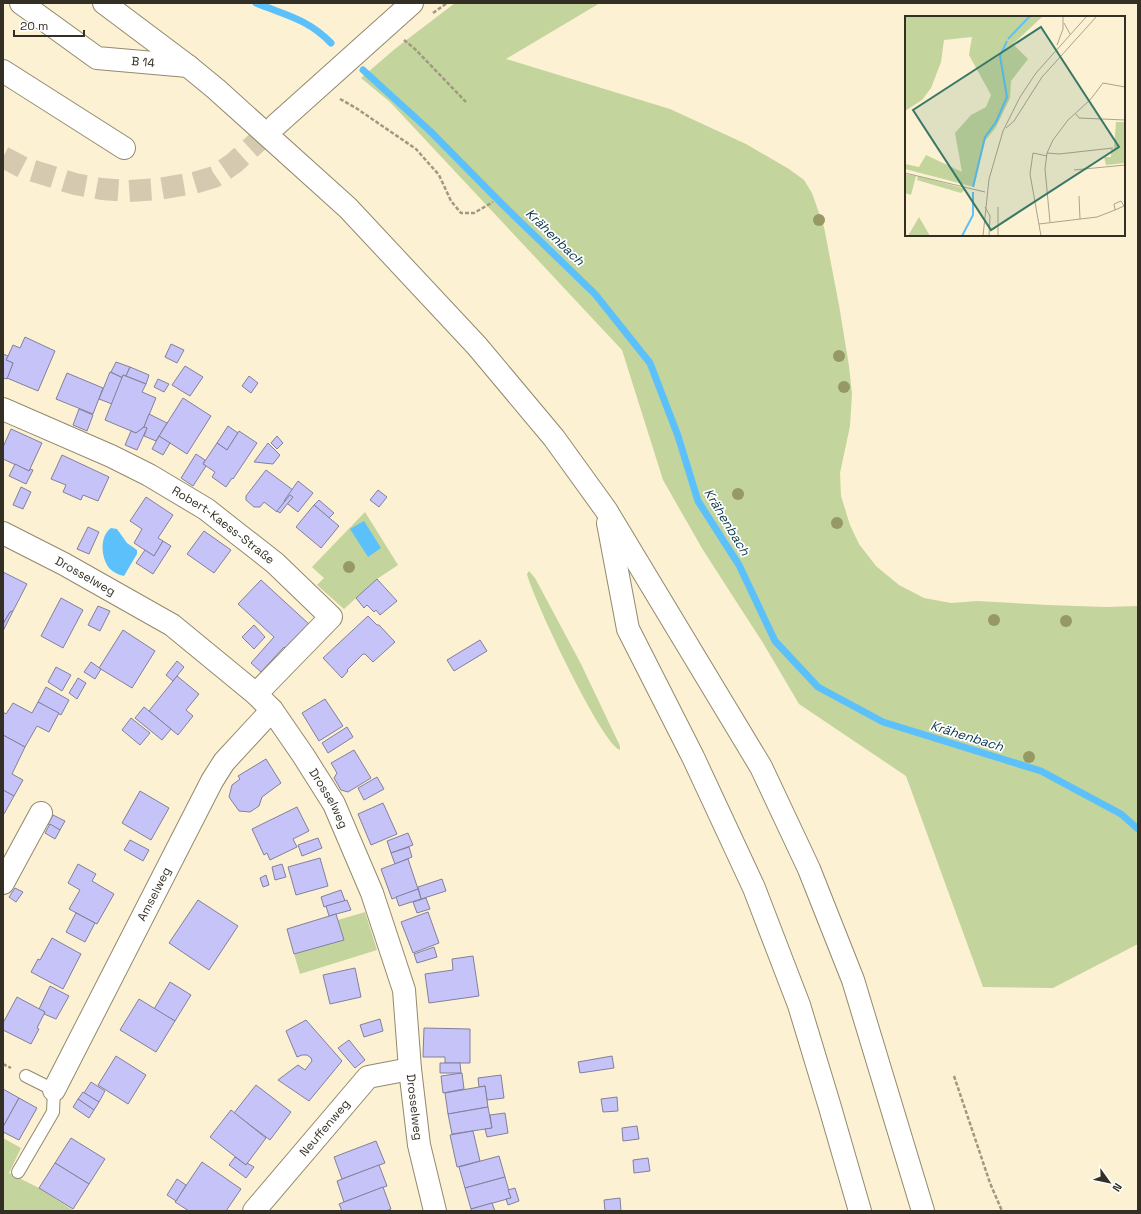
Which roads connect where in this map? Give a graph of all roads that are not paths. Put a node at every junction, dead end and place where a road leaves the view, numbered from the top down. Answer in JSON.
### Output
{"nodes":[{"id":1,"x":21,"y":3,"type":"edge"},
{"id":2,"x":104,"y":3,"type":"edge"},
{"id":3,"x":412,"y":3,"type":"edge"},
{"id":4,"x":188,"y":66,"type":"junction"},
{"id":5,"x":3,"y":71,"type":"edge"},
{"id":6,"x":276,"y":125,"type":"tunnel mouth"},
{"id":7,"x":124,"y":148,"type":"dead end"},
{"id":8,"x":3,"y":409,"type":"edge"},
{"id":9,"x":606,"y":510,"type":"junction"},
{"id":10,"x":3,"y":533,"type":"edge"},
{"id":11,"x":256,"y":694,"type":"junction"},
{"id":12,"x":272,"y":710,"type":"junction"},
{"id":13,"x":41,"y":813,"type":"dead end"},
{"id":14,"x":3,"y":883,"type":"edge"},
{"id":15,"x":410,"y":1069,"type":"junction"},
{"id":16,"x":26,"y":1076,"type":"dead end"},
{"id":17,"x":54,"y":1090,"type":"junction"},
{"id":18,"x":910,"y":1166,"type":"junction"},
{"id":19,"x":18,"y":1172,"type":"dead end"},
{"id":20,"x":254,"y":1211,"type":"edge"},
{"id":21,"x":435,"y":1211,"type":"edge"},
{"id":22,"x":860,"y":1211,"type":"edge"},
{"id":23,"x":923,"y":1211,"type":"edge"},
{"id":24,"x":933,"y":1211,"type":"edge"}],
"edges":[{"from":1,"to":4,"type":"main road","name":"B 14"},
{"from":2,"to":4,"type":"main road"},
{"from":3,"to":6,"type":"main road"},
{"from":4,"to":9,"type":"main road"},
{"from":5,"to":7,"type":"main road"},
{"from":8,"to":11,"type":"main road","name":"Robert-Kaess-Straße"},
{"from":9,"to":18,"type":"main road"},
{"from":9,"to":22,"type":"main road"},
{"from":10,"to":11,"type":"main road","name":"Drosselweg"},
{"from":11,"to":12,"type":"main road","name":"Drosselweg"},
{"from":12,"to":15,"type":"main road","name":"Drosselweg"},
{"from":12,"to":17,"type":"main road","name":"Amselweg"},
{"from":13,"to":14,"type":"main road"},
{"from":15,"to":20,"type":"main road","name":"Neuffenweg"},
{"from":15,"to":21,"type":"main road","name":"Drosselweg"},
{"from":16,"to":17,"type":"lane"},
{"from":17,"to":19,"type":"lane"},
{"from":18,"to":23,"type":"main road"},
{"from":18,"to":24,"type":"main road"}]}
